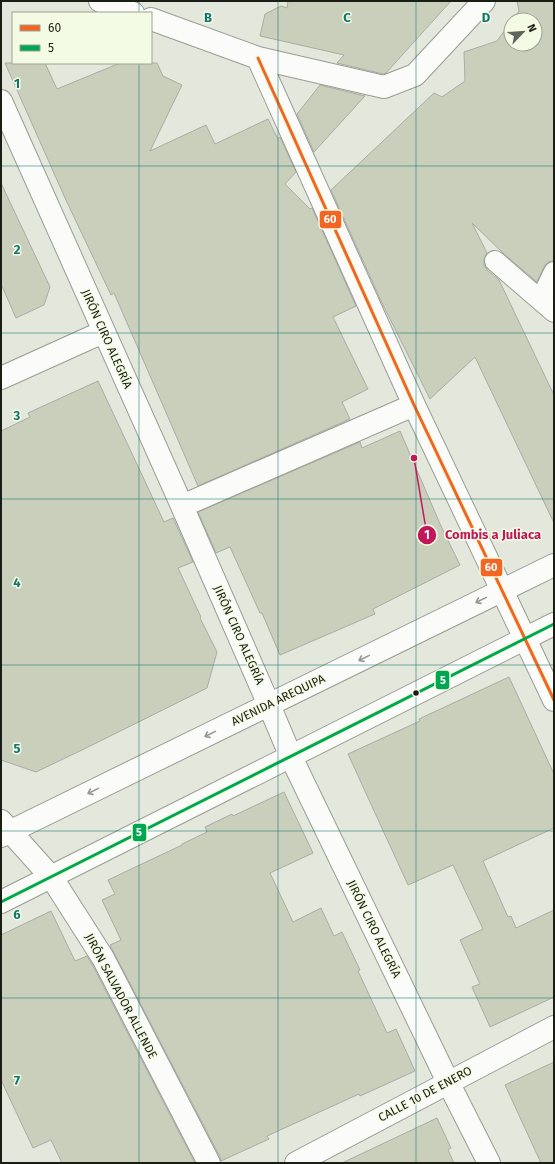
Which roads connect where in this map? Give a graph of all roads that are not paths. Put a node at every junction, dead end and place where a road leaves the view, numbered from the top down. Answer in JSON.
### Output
{"nodes":[{"id":1,"x":100,"y":1,"type":"edge"},
{"id":2,"x":484,"y":1,"type":"edge"},
{"id":3,"x":130,"y":12,"type":"edge"},
{"id":4,"x":152,"y":20,"type":"edge"},
{"id":5,"x":258,"y":58,"type":"junction"},
{"id":6,"x":1,"y":101,"type":"edge"},
{"id":7,"x":495,"y":261,"type":"dead end"},
{"id":8,"x":554,"y":272,"type":"edge"},
{"id":9,"x":547,"y":305,"type":"edge"},
{"id":10,"x":103,"y":332,"type":"junction"},
{"id":11,"x":1,"y":378,"type":"edge"},
{"id":12,"x":414,"y":405,"type":"junction"},
{"id":13,"x":182,"y":506,"type":"junction"},
{"id":14,"x":554,"y":565,"type":"edge"},
{"id":15,"x":502,"y":590,"type":"junction"},
{"id":16,"x":554,"y":624,"type":"edge"},
{"id":17,"x":525,"y":638,"type":"junction"},
{"id":18,"x":554,"y":700,"type":"edge"},
{"id":19,"x":269,"y":705,"type":"junction"},
{"id":20,"x":291,"y":757,"type":"junction"},
{"id":21,"x":4,"y":829,"type":"edge"},
{"id":22,"x":52,"y":878,"type":"junction"},
{"id":23,"x":1,"y":902,"type":"edge"},
{"id":24,"x":554,"y":1027,"type":"edge"},
{"id":25,"x":448,"y":1082,"type":"junction"},
{"id":26,"x":209,"y":1163,"type":"edge"},
{"id":27,"x":296,"y":1163,"type":"edge"},
{"id":28,"x":489,"y":1163,"type":"edge"}],
"edges":[{"from":1,"to":3,"type":"street"},
{"from":2,"to":5,"type":"street"},
{"from":4,"to":5,"type":"street"},
{"from":5,"to":12,"type":"street"},
{"from":6,"to":10,"type":"street","name":"JIRÓN CIRO ALEGRÍA"},
{"from":7,"to":9,"type":"lane"},
{"from":8,"to":9,"type":"lane"},
{"from":10,"to":11,"type":"street"},
{"from":10,"to":13,"type":"street","name":"JIRÓN CIRO ALEGRÍA"},
{"from":12,"to":13,"type":"street"},
{"from":12,"to":15,"type":"street"},
{"from":13,"to":19,"type":"street","name":"JIRÓN CIRO ALEGRÍA"},
{"from":14,"to":15,"type":"street","name":"AVENIDA AREQUIPA"},
{"from":15,"to":17,"type":"street"},
{"from":15,"to":19,"type":"street","name":"AVENIDA AREQUIPA","one_way":true},
{"from":16,"to":17,"type":"street"},
{"from":17,"to":18,"type":"street"},
{"from":17,"to":20,"type":"street"},
{"from":19,"to":20,"type":"street","name":"JIRÓN CIRO ALEGRÍA"},
{"from":19,"to":21,"type":"street","name":"AVENIDA AREQUIPA","one_way":true},
{"from":20,"to":22,"type":"street"},
{"from":20,"to":25,"type":"street","name":"JIRÓN CIRO ALEGRÍA"},
{"from":21,"to":22,"type":"street","name":"JIRÓN SALVADOR ALLENDE"},
{"from":22,"to":23,"type":"street"},
{"from":22,"to":26,"type":"street","name":"JIRÓN SALVADOR ALLENDE"},
{"from":24,"to":25,"type":"street","name":"CALLE 10 DE ENERO"},
{"from":25,"to":27,"type":"street","name":"CALLE 10 DE ENERO"},
{"from":25,"to":28,"type":"street","name":"JIRÓN CIRO ALEGRÍA"}]}
